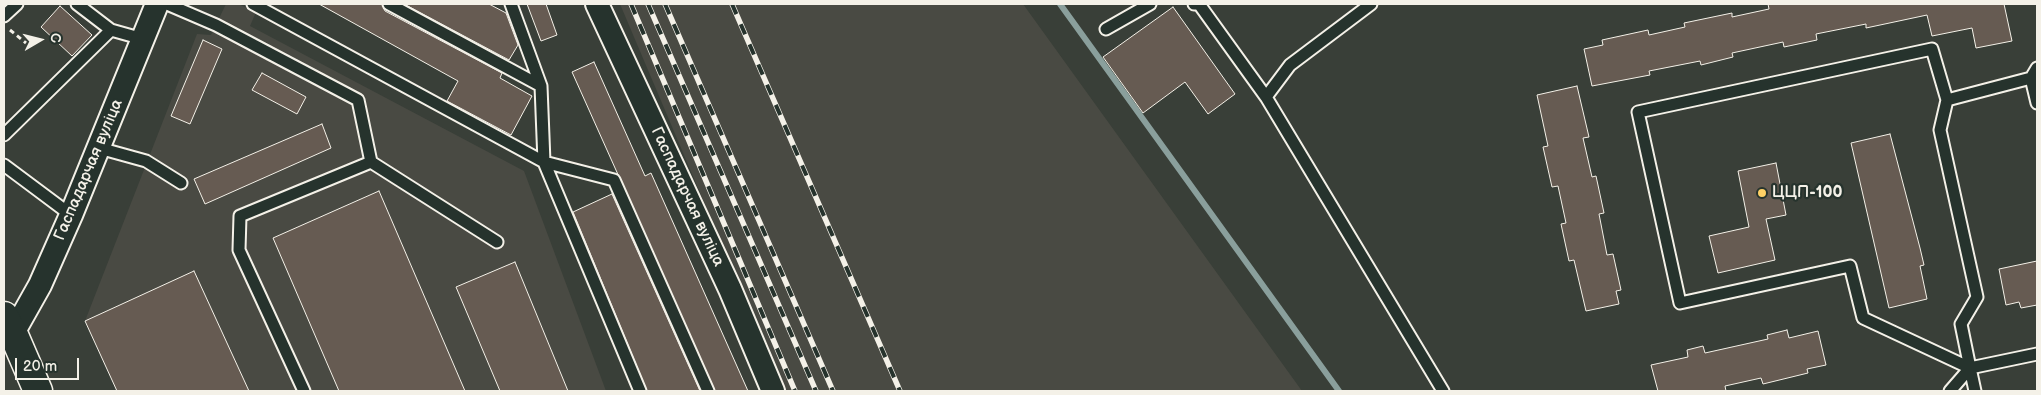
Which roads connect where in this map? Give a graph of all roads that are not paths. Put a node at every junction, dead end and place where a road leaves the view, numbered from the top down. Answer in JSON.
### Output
{"nodes":[{"id":1,"x":17,"y":4,"type":"edge"},
{"id":2,"x":77,"y":4,"type":"edge"},
{"id":3,"x":157,"y":4,"type":"edge"},
{"id":4,"x":167,"y":4,"type":"edge"},
{"id":5,"x":253,"y":4,"type":"edge"},
{"id":6,"x":389,"y":4,"type":"edge"},
{"id":7,"x":511,"y":4,"type":"edge"},
{"id":8,"x":597,"y":4,"type":"edge"},
{"id":9,"x":1150,"y":4,"type":"edge"},
{"id":10,"x":1194,"y":4,"type":"edge"},
{"id":11,"x":1371,"y":4,"type":"edge"},
{"id":12,"x":4,"y":16,"type":"edge"},
{"id":13,"x":1106,"y":29,"type":"dead end"},
{"id":14,"x":111,"y":30,"type":"junction"},
{"id":15,"x":143,"y":39,"type":"junction"},
{"id":16,"x":2037,"y":68,"type":"edge"},
{"id":17,"x":2031,"y":78,"type":"junction"},
{"id":18,"x":541,"y":86,"type":"junction"},
{"id":19,"x":1266,"y":97,"type":"junction"},
{"id":20,"x":1947,"y":100,"type":"junction"},
{"id":21,"x":2037,"y":103,"type":"edge"},
{"id":22,"x":4,"y":135,"type":"edge"},
{"id":23,"x":99,"y":148,"type":"junction"},
{"id":24,"x":371,"y":162,"type":"junction"},
{"id":25,"x":544,"y":162,"type":"junction"},
{"id":26,"x":4,"y":165,"type":"edge"},
{"id":27,"x":181,"y":183,"type":"dead end"},
{"id":28,"x":71,"y":215,"type":"junction"},
{"id":29,"x":497,"y":242,"type":"dead end"},
{"id":30,"x":9,"y":325,"type":"edge"},
{"id":31,"x":2037,"y":354,"type":"edge"},
{"id":32,"x":1970,"y":368,"type":"junction"},
{"id":33,"x":38,"y":391,"type":"edge"},
{"id":34,"x":304,"y":391,"type":"edge"},
{"id":35,"x":640,"y":391,"type":"edge"},
{"id":36,"x":708,"y":391,"type":"edge"},
{"id":37,"x":773,"y":391,"type":"edge"},
{"id":38,"x":1443,"y":391,"type":"edge"},
{"id":39,"x":1950,"y":391,"type":"edge"},
{"id":40,"x":1975,"y":391,"type":"edge"}],
"edges":[{"from":1,"to":12,"type":"lane"},
{"from":2,"to":14,"type":"lane"},
{"from":3,"to":15,"type":"street","name":"Гаспадарчая вуліца"},
{"from":4,"to":24,"type":"lane"},
{"from":5,"to":25,"type":"lane"},
{"from":6,"to":18,"type":"lane"},
{"from":7,"to":18,"type":"lane"},
{"from":8,"to":37,"type":"street","name":"Гаспадарчая вуліца"},
{"from":9,"to":13,"type":"lane"},
{"from":10,"to":19,"type":"lane"},
{"from":11,"to":19,"type":"lane"},
{"from":14,"to":15,"type":"lane"},
{"from":14,"to":22,"type":"lane"},
{"from":15,"to":23,"type":"street","name":"Гаспадарчая вуліца"},
{"from":16,"to":17,"type":"lane"},
{"from":17,"to":20,"type":"lane"},
{"from":17,"to":21,"type":"lane"},
{"from":18,"to":25,"type":"lane"},
{"from":19,"to":38,"type":"lane"},
{"from":20,"to":32,"type":"lane"},
{"from":20,"to":32,"type":"lane"},
{"from":23,"to":27,"type":"lane"},
{"from":23,"to":28,"type":"street","name":"Гаспадарчая вуліца"},
{"from":24,"to":29,"type":"lane"},
{"from":24,"to":34,"type":"lane"},
{"from":25,"to":35,"type":"lane"},
{"from":25,"to":36,"type":"lane"},
{"from":26,"to":28,"type":"lane"},
{"from":28,"to":30,"type":"street","name":"Гаспадарчая вуліца"},
{"from":30,"to":33,"type":"main road"},
{"from":31,"to":32,"type":"lane"},
{"from":32,"to":39,"type":"lane"},
{"from":32,"to":40,"type":"lane"}]}
